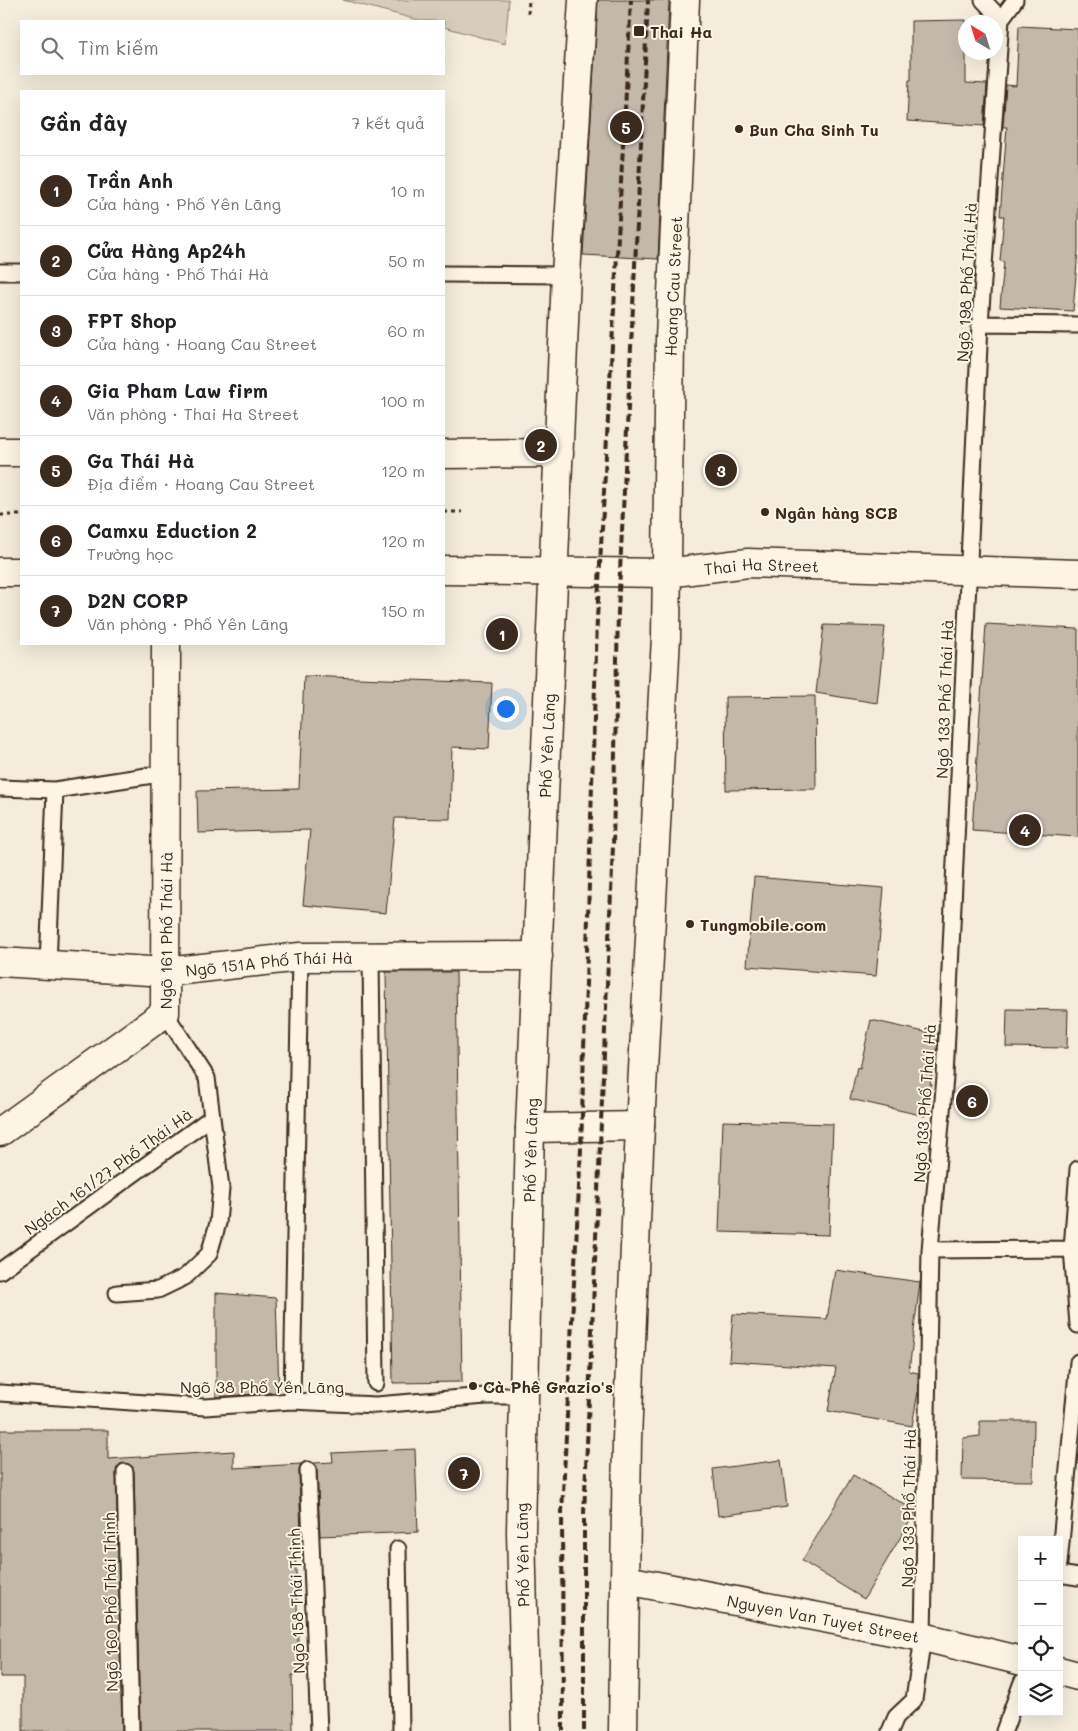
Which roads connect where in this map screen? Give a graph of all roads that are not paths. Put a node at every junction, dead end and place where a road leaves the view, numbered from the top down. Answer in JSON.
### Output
{"nodes":[{"id":1,"x":583,"y":0,"type":"edge"},
{"id":2,"x":685,"y":0,"type":"edge"},
{"id":3,"x":983,"y":0,"type":"edge"},
{"id":4,"x":1015,"y":0,"type":"edge"},
{"id":5,"x":997,"y":15,"type":"edge"},
{"id":6,"x":1003,"y":16,"type":"edge"},
{"id":7,"x":998,"y":60,"type":"edge"},
{"id":8,"x":0,"y":272,"type":"edge"},
{"id":9,"x":20,"y":272,"type":"edge"},
{"id":10,"x":445,"y":274,"type":"edge"},
{"id":11,"x":566,"y":275,"type":"junction"},
{"id":12,"x":980,"y":324,"type":"junction"},
{"id":13,"x":1078,"y":325,"type":"edge"},
{"id":14,"x":0,"y":452,"type":"edge"},
{"id":15,"x":20,"y":452,"type":"edge"},
{"id":16,"x":559,"y":453,"type":"junction"},
{"id":17,"x":445,"y":454,"type":"edge"},
{"id":18,"x":445,"y":570,"type":"edge"},
{"id":19,"x":554,"y":570,"type":"junction"},
{"id":20,"x":968,"y":571,"type":"junction"},
{"id":21,"x":0,"y":572,"type":"edge"},
{"id":22,"x":20,"y":572,"type":"edge"},
{"id":23,"x":666,"y":573,"type":"junction"},
{"id":24,"x":1078,"y":574,"type":"edge"},
{"id":25,"x":166,"y":645,"type":"edge"},
{"id":26,"x":166,"y":773,"type":"junction"},
{"id":27,"x":0,"y":788,"type":"edge"},
{"id":28,"x":55,"y":790,"type":"junction"},
{"id":29,"x":538,"y":956,"type":"junction"},
{"id":30,"x":300,"y":957,"type":"junction"},
{"id":31,"x":371,"y":957,"type":"junction"},
{"id":32,"x":0,"y":962,"type":"edge"},
{"id":33,"x":48,"y":966,"type":"junction"},
{"id":34,"x":166,"y":972,"type":"junction"},
{"id":35,"x":165,"y":1013,"type":"junction"},
{"id":36,"x":212,"y":1117,"type":"junction"},
{"id":37,"x":640,"y":1126,"type":"junction"},
{"id":38,"x":530,"y":1128,"type":"junction"},
{"id":39,"x":0,"y":1132,"type":"edge"},
{"id":40,"x":1078,"y":1169,"type":"edge"},
{"id":41,"x":1072,"y":1249,"type":"junction"},
{"id":42,"x":930,"y":1250,"type":"junction"},
{"id":43,"x":0,"y":1271,"type":"edge"},
{"id":44,"x":117,"y":1294,"type":"dead end"},
{"id":45,"x":1078,"y":1325,"type":"edge"},
{"id":46,"x":1078,"y":1362,"type":"edge"},
{"id":47,"x":376,"y":1383,"type":"dead end"},
{"id":48,"x":0,"y":1393,"type":"edge"},
{"id":49,"x":523,"y":1396,"type":"junction"},
{"id":50,"x":292,"y":1401,"type":"junction"},
{"id":51,"x":308,"y":1470,"type":"dead end"},
{"id":52,"x":125,"y":1472,"type":"dead end"},
{"id":53,"x":1062,"y":1536,"type":"edge"},
{"id":54,"x":398,"y":1549,"type":"dead end"},
{"id":55,"x":1063,"y":1575,"type":"edge"},
{"id":56,"x":1078,"y":1577,"type":"edge"},
{"id":57,"x":626,"y":1580,"type":"junction"},
{"id":58,"x":923,"y":1637,"type":"junction"},
{"id":59,"x":1018,"y":1660,"type":"edge"},
{"id":60,"x":1063,"y":1672,"type":"edge"},
{"id":61,"x":1078,"y":1676,"type":"edge"},
{"id":62,"x":1018,"y":1693,"type":"edge"},
{"id":63,"x":131,"y":1731,"type":"edge"},
{"id":64,"x":319,"y":1731,"type":"edge"},
{"id":65,"x":401,"y":1731,"type":"edge"},
{"id":66,"x":526,"y":1731,"type":"edge"},
{"id":67,"x":623,"y":1731,"type":"edge"},
{"id":68,"x":890,"y":1731,"type":"edge"},
{"id":69,"x":1004,"y":1731,"type":"edge"}],
"edges":[{"from":1,"to":11,"type":"main road"},
{"from":2,"to":23,"type":"main road","name":"Hoang Cau Street"},
{"from":3,"to":5,"type":"lane"},
{"from":4,"to":6,"type":"lane"},
{"from":7,"to":12,"type":"lane","name":"Ngõ 198 Phố Thái Hà"},
{"from":8,"to":9,"type":"lane"},
{"from":10,"to":11,"type":"lane"},
{"from":11,"to":16,"type":"main road"},
{"from":12,"to":13,"type":"lane"},
{"from":12,"to":20,"type":"lane","name":"Ngõ 198 Phố Thái Hà"},
{"from":14,"to":15,"type":"main road"},
{"from":16,"to":17,"type":"main road"},
{"from":16,"to":19,"type":"main road"},
{"from":18,"to":19,"type":"main road","name":"Thai Ha Street"},
{"from":19,"to":23,"type":"main road","name":"Thai Ha Street"},
{"from":19,"to":29,"type":"main road","name":"Phố Yên Lãng"},
{"from":20,"to":23,"type":"main road","name":"Thai Ha Street"},
{"from":20,"to":24,"type":"main road","name":"Thai Ha Street"},
{"from":20,"to":42,"type":"lane","name":"Ngõ 133 Phố Thái Hà"},
{"from":21,"to":22,"type":"main road"},
{"from":23,"to":37,"type":"main road"},
{"from":25,"to":26,"type":"main road","name":"Ngõ 161 Phố Thái Hà"},
{"from":26,"to":28,"type":"lane"},
{"from":26,"to":34,"type":"main road","name":"Ngõ 161 Phố Thái Hà"},
{"from":27,"to":28,"type":"lane"},
{"from":28,"to":33,"type":"lane"},
{"from":29,"to":31,"type":"main road","name":"Ngõ 151A Phố Thái Hà"},
{"from":29,"to":38,"type":"main road","name":"Phố Yên Lãng"},
{"from":30,"to":31,"type":"main road","name":"Ngõ 151A Phố Thái Hà"},
{"from":30,"to":34,"type":"main road","name":"Ngõ 151A Phố Thái Hà"},
{"from":30,"to":50,"type":"lane"},
{"from":31,"to":47,"type":"lane"},
{"from":32,"to":33,"type":"main road","name":"Ngõ 151A Phố Thái Hà"},
{"from":33,"to":34,"type":"main road","name":"Ngõ 151A Phố Thái Hà"},
{"from":34,"to":35,"type":"main road","name":"Ngõ 161 Phố Thái Hà"},
{"from":35,"to":36,"type":"lane","name":"Ngách 161/27 Phố Thái Hà"},
{"from":35,"to":39,"type":"main road","name":"Ngõ 161 Phố Thái Hà"},
{"from":36,"to":43,"type":"lane","name":"Ngách 161/27 Phố Thái Hà"},
{"from":36,"to":44,"type":"lane","name":"Ngách 161/27 Phố Thái Hà"},
{"from":37,"to":38,"type":"main road"},
{"from":37,"to":57,"type":"main road"},
{"from":38,"to":49,"type":"main road","name":"Phố Yên Lãng"},
{"from":40,"to":41,"type":"lane"},
{"from":41,"to":42,"type":"lane"},
{"from":41,"to":45,"type":"lane"},
{"from":42,"to":58,"type":"lane","name":"Ngõ 133 Phố Thái Hà"},
{"from":46,"to":53,"type":"lane"},
{"from":48,"to":50,"type":"lane","name":"Ngõ 38 Phố Yên Lãng"},
{"from":49,"to":50,"type":"lane","name":"Ngõ 38 Phố Yên Lãng"},
{"from":49,"to":66,"type":"main road","name":"Phố Yên Lãng"},
{"from":51,"to":64,"type":"lane","name":"Ngõ 158 Thái Thịnh"},
{"from":52,"to":63,"type":"lane","name":"Ngõ 160 Phố Thái Thịnh"},
{"from":54,"to":65,"type":"lane"},
{"from":55,"to":56,"type":"lane"},
{"from":57,"to":58,"type":"main road","name":"Nguyen Van Tuyet Street"},
{"from":57,"to":67,"type":"main road"},
{"from":58,"to":59,"type":"main road","name":"Nguyen Van Tuyet Street"},
{"from":58,"to":68,"type":"lane","name":"Ngõ 133 Phố Thái Hà"},
{"from":60,"to":61,"type":"main road"},
{"from":62,"to":69,"type":"lane"}]}
